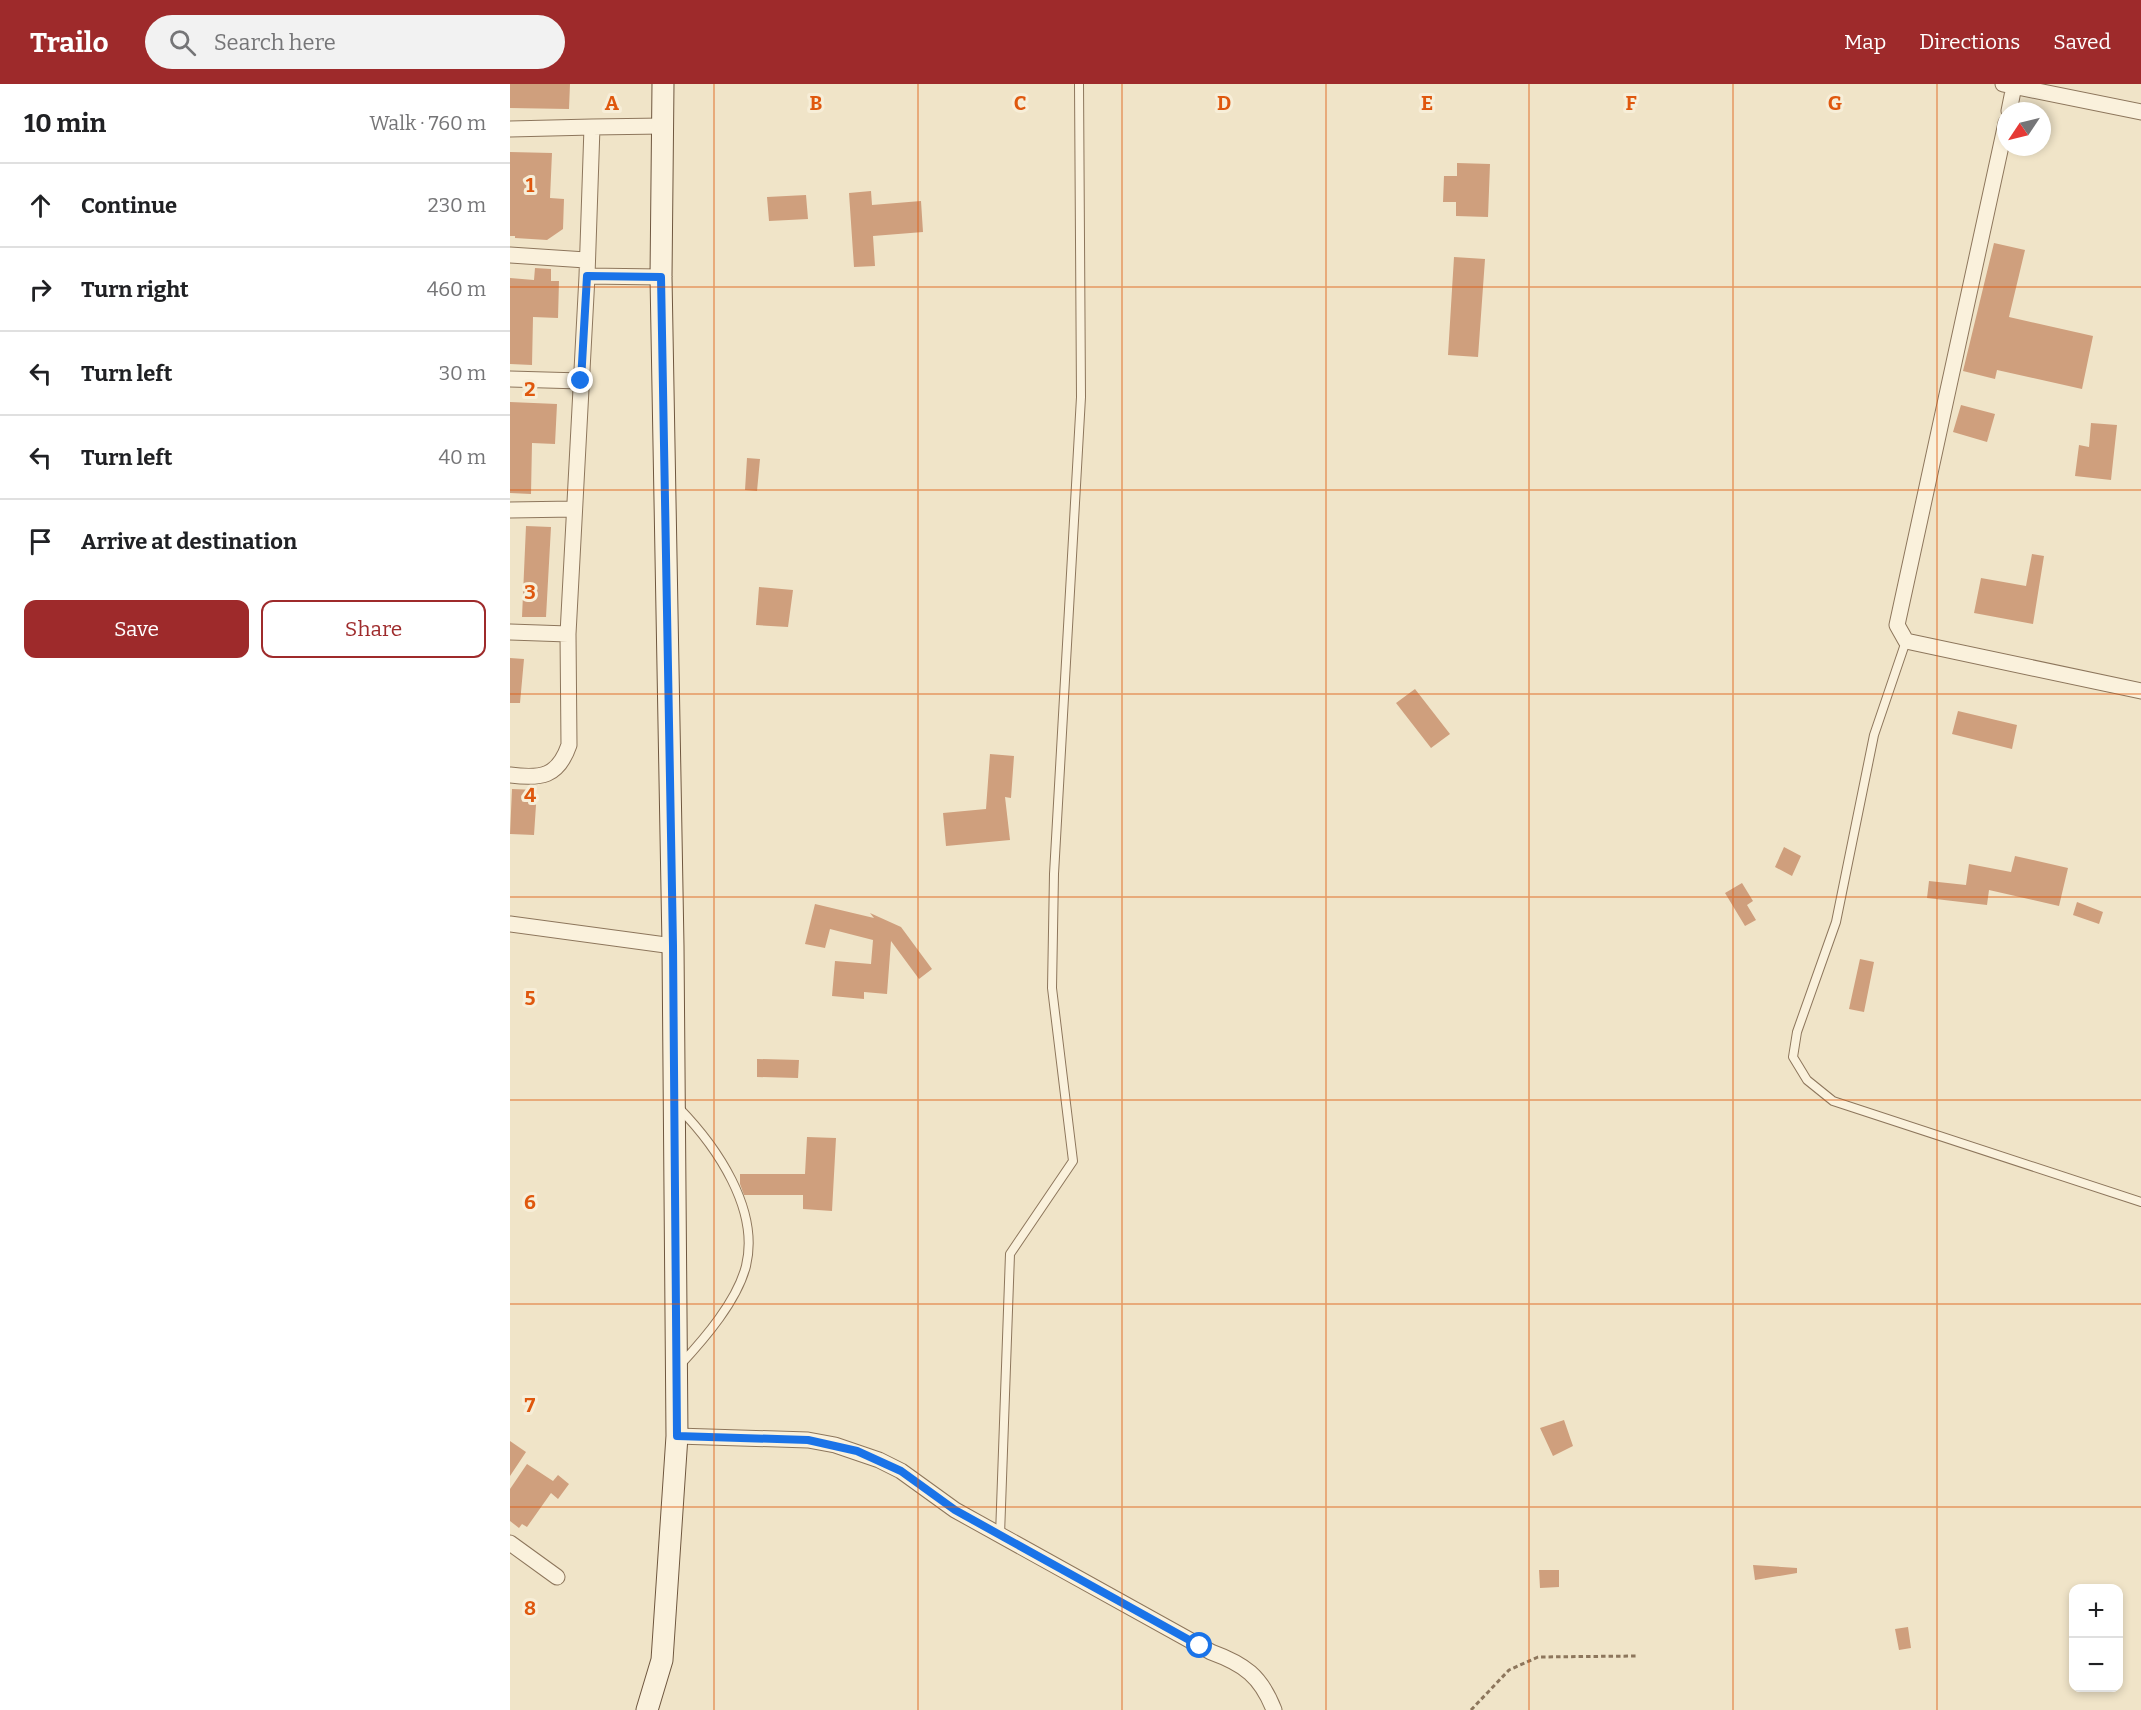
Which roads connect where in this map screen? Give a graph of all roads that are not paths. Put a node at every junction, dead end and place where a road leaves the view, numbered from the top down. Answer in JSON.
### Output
{"nodes":[{"id":1,"x":663,"y":84,"type":"edge"},
{"id":2,"x":1079,"y":84,"type":"edge"},
{"id":3,"x":2009,"y":85,"type":"edge"},
{"id":4,"x":2009,"y":102,"type":"edge"},
{"id":5,"x":2141,"y":112,"type":"edge"},
{"id":6,"x":663,"y":126,"type":"junction"},
{"id":7,"x":592,"y":127,"type":"junction"},
{"id":8,"x":510,"y":129,"type":"edge"},
{"id":9,"x":1999,"y":156,"type":"edge"},
{"id":10,"x":510,"y":255,"type":"edge"},
{"id":11,"x":586,"y":260,"type":"junction"},
{"id":12,"x":587,"y":276,"type":"junction"},
{"id":13,"x":661,"y":277,"type":"junction"},
{"id":14,"x":510,"y":379,"type":"edge"},
{"id":15,"x":581,"y":381,"type":"junction"},
{"id":16,"x":574,"y":509,"type":"junction"},
{"id":17,"x":510,"y":510,"type":"edge"},
{"id":18,"x":510,"y":632,"type":"edge"},
{"id":19,"x":568,"y":634,"type":"junction"},
{"id":20,"x":1906,"y":641,"type":"junction"},
{"id":21,"x":2141,"y":691,"type":"edge"},
{"id":22,"x":510,"y":775,"type":"edge"},
{"id":23,"x":510,"y":924,"type":"edge"},
{"id":24,"x":673,"y":946,"type":"junction"},
{"id":25,"x":674,"y":1103,"type":"junction"},
{"id":26,"x":2141,"y":1202,"type":"edge"},
{"id":27,"x":676,"y":1370,"type":"junction"},
{"id":28,"x":677,"y":1436,"type":"junction"},
{"id":29,"x":1000,"y":1535,"type":"junction"},
{"id":30,"x":510,"y":1543,"type":"edge"},
{"id":31,"x":557,"y":1577,"type":"dead end"},
{"id":32,"x":647,"y":1710,"type":"edge"},
{"id":33,"x":1274,"y":1710,"type":"edge"}],
"edges":[{"from":1,"to":6,"type":"main road"},
{"from":2,"to":29,"type":"lane"},
{"from":3,"to":4,"type":"street"},
{"from":3,"to":5,"type":"street"},
{"from":6,"to":7,"type":"street"},
{"from":6,"to":13,"type":"main road"},
{"from":7,"to":8,"type":"street"},
{"from":7,"to":11,"type":"street"},
{"from":9,"to":20,"type":"street"},
{"from":10,"to":11,"type":"street"},
{"from":11,"to":12,"type":"street"},
{"from":12,"to":13,"type":"street"},
{"from":12,"to":15,"type":"street"},
{"from":13,"to":24,"type":"main road"},
{"from":14,"to":15,"type":"street"},
{"from":15,"to":16,"type":"street"},
{"from":16,"to":17,"type":"street"},
{"from":16,"to":19,"type":"street"},
{"from":18,"to":19,"type":"street"},
{"from":19,"to":22,"type":"street"},
{"from":20,"to":21,"type":"street"},
{"from":20,"to":26,"type":"lane"},
{"from":23,"to":24,"type":"street"},
{"from":24,"to":25,"type":"main road"},
{"from":25,"to":27,"type":"main road"},
{"from":25,"to":27,"type":"lane"},
{"from":27,"to":28,"type":"main road"},
{"from":28,"to":29,"type":"street"},
{"from":28,"to":32,"type":"main road"},
{"from":29,"to":33,"type":"street"},
{"from":30,"to":31,"type":"street"}]}
